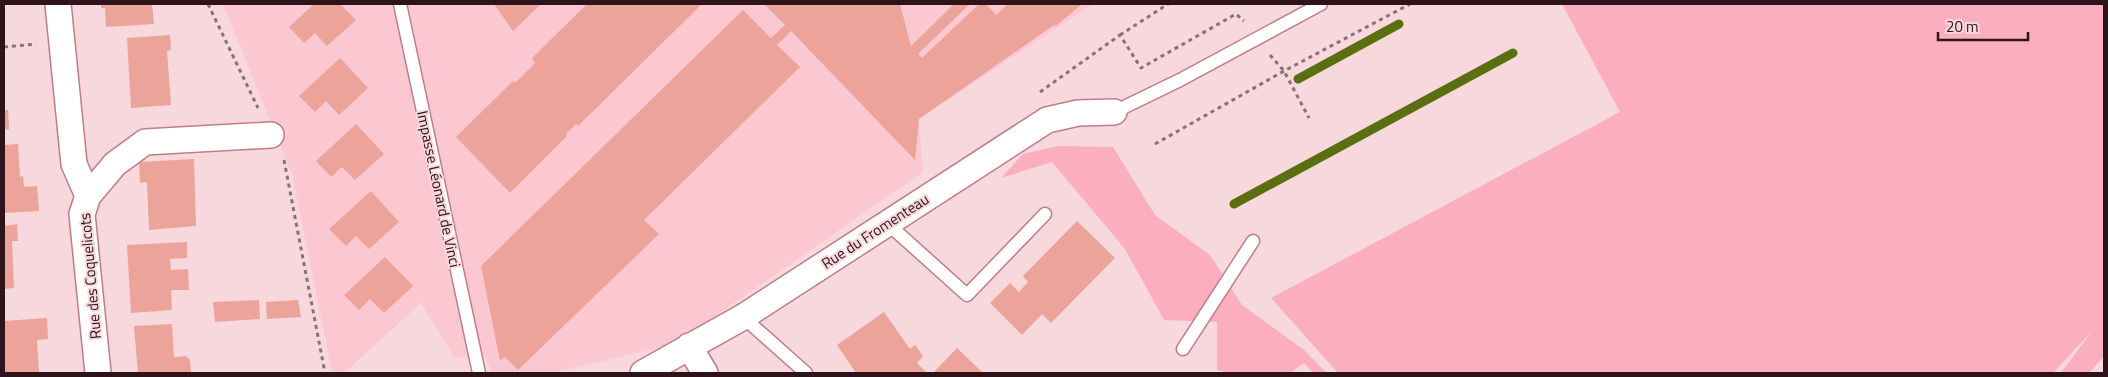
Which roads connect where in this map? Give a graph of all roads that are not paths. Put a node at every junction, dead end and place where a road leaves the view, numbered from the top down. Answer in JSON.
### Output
{"nodes":[{"id":1,"x":58,"y":4,"type":"edge"},
{"id":2,"x":400,"y":4,"type":"edge"},
{"id":3,"x":1321,"y":4,"type":"edge"},
{"id":4,"x":1114,"y":112,"type":"joint"},
{"id":5,"x":271,"y":135,"type":"road end"},
{"id":6,"x":88,"y":196,"type":"junction"},
{"id":7,"x":1045,"y":214,"type":"dead end"},
{"id":8,"x":888,"y":224,"type":"junction"},
{"id":9,"x":1253,"y":242,"type":"dead end"},
{"id":10,"x":743,"y":317,"type":"junction"},
{"id":11,"x":689,"y":346,"type":"junction"},
{"id":12,"x":1183,"y":349,"type":"dead end"},
{"id":13,"x":98,"y":373,"type":"edge"},
{"id":14,"x":479,"y":373,"type":"edge"},
{"id":15,"x":643,"y":373,"type":"edge"},
{"id":16,"x":705,"y":373,"type":"edge"},
{"id":17,"x":806,"y":373,"type":"edge"}],
"edges":[{"from":1,"to":6,"type":"street","name":"Rue des Coquelicots"},
{"from":2,"to":14,"type":"lane","name":"Impasse Léonard de Vinci"},
{"from":3,"to":4,"type":"lane"},
{"from":4,"to":8,"type":"street","name":"Rue du Fromenteau"},
{"from":5,"to":6,"type":"street"},
{"from":6,"to":13,"type":"street","name":"Rue des Coquelicots"},
{"from":7,"to":8,"type":"lane"},
{"from":8,"to":10,"type":"street","name":"Rue du Fromenteau"},
{"from":9,"to":12,"type":"lane"},
{"from":10,"to":11,"type":"street","name":"Rue du Fromenteau"},
{"from":10,"to":17,"type":"lane"},
{"from":11,"to":15,"type":"street","name":"Rue du Fromenteau"},
{"from":11,"to":16,"type":"street"}]}
